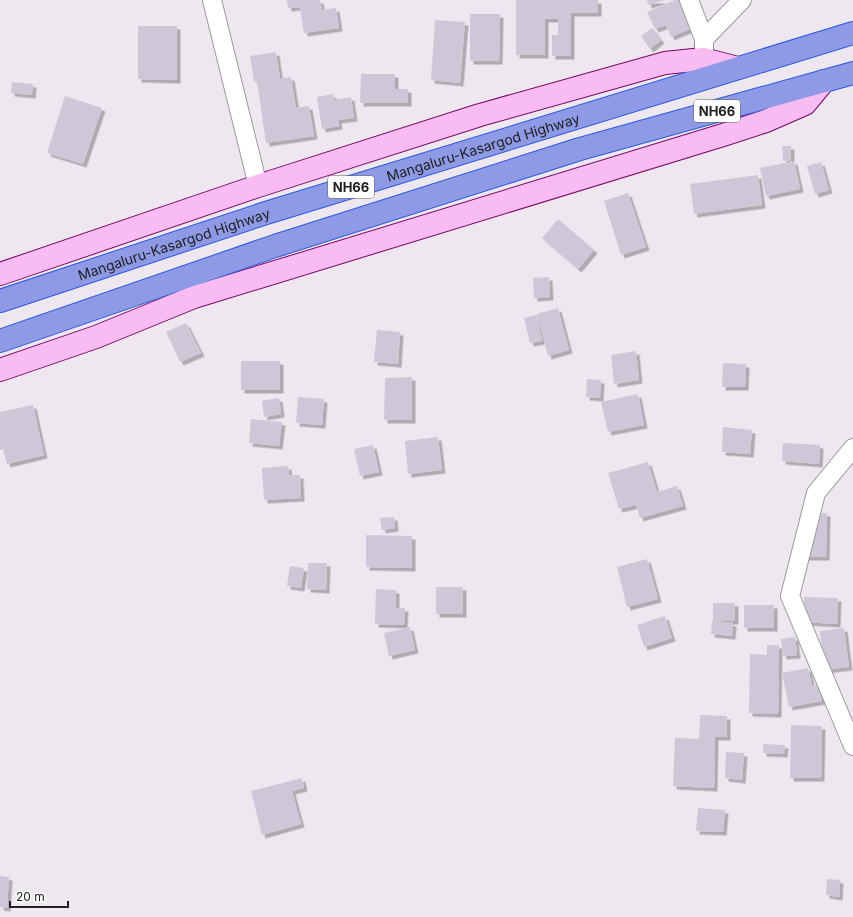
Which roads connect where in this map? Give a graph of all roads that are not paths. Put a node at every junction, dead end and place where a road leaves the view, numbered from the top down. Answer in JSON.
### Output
{"nodes":[{"id":1,"x":212,"y":0,"type":"edge"},
{"id":2,"x":689,"y":0,"type":"edge"},
{"id":3,"x":742,"y":0,"type":"edge"},
{"id":4,"x":853,"y":32,"type":"edge"},
{"id":5,"x":704,"y":59,"type":"junction"},
{"id":6,"x":853,"y":73,"type":"edge"},
{"id":7,"x":824,"y":81,"type":"junction"},
{"id":8,"x":258,"y":186,"type":"junction"},
{"id":9,"x":0,"y":274,"type":"edge"},
{"id":10,"x":0,"y":301,"type":"edge"},
{"id":11,"x":0,"y":340,"type":"edge"},
{"id":12,"x":0,"y":370,"type":"edge"},
{"id":13,"x":853,"y":448,"type":"edge"},
{"id":14,"x":853,"y":746,"type":"edge"}],
"edges":[{"from":1,"to":8,"type":"street"},
{"from":2,"to":5,"type":"street"},
{"from":3,"to":5,"type":"street"},
{"from":4,"to":5,"type":"highway","name":"Mangaluru-Kasargod Highway","number":"NH66"},
{"from":5,"to":8,"type":"street"},
{"from":5,"to":10,"type":"highway","name":"Mangaluru-Kasargod Highway","number":"NH66"},
{"from":6,"to":7,"type":"highway","number":"NH66"},
{"from":7,"to":11,"type":"highway","number":"NH66"},
{"from":7,"to":12,"type":"street"},
{"from":8,"to":9,"type":"street"},
{"from":13,"to":14,"type":"street"}]}
